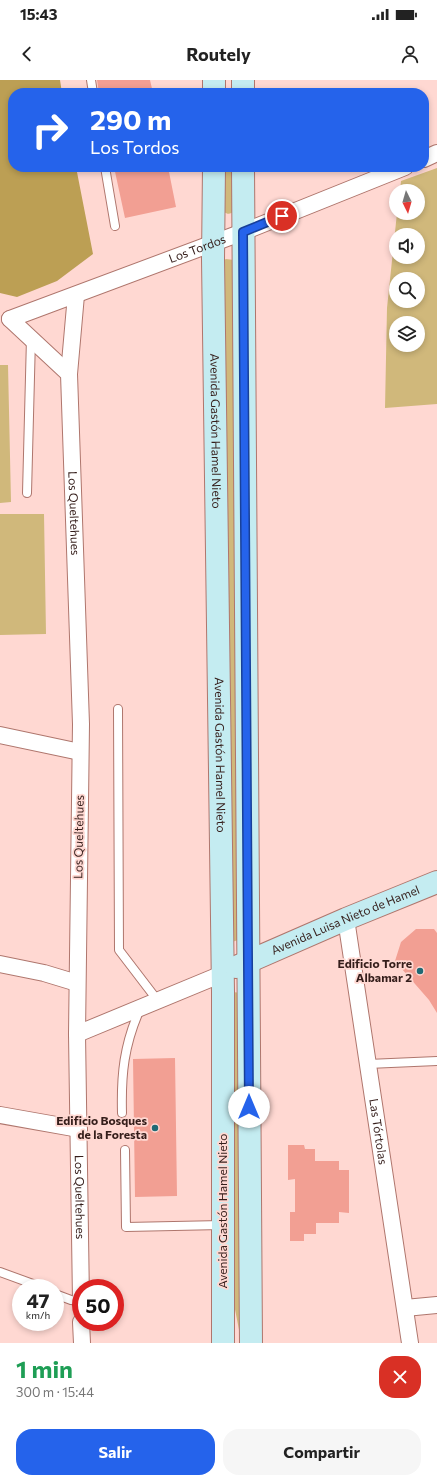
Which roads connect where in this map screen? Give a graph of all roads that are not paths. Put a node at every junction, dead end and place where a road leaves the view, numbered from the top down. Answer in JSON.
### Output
{"nodes":[{"id":1,"x":106,"y":172,"type":"edge"},
{"id":2,"x":214,"y":172,"type":"edge"},
{"id":3,"x":243,"y":172,"type":"edge"},
{"id":4,"x":393,"y":172,"type":"edge"},
{"id":5,"x":115,"y":226,"type":"dead end"},
{"id":6,"x":243,"y":232,"type":"junction"},
{"id":7,"x":213,"y":243,"type":"junction"},
{"id":8,"x":76,"y":295,"type":"junction"},
{"id":9,"x":5,"y":318,"type":"edge"},
{"id":10,"x":31,"y":338,"type":"junction"},
{"id":11,"x":69,"y":374,"type":"junction"},
{"id":12,"x":28,"y":493,"type":"dead end"},
{"id":13,"x":118,"y":709,"type":"dead end"},
{"id":14,"x":0,"y":735,"type":"edge"},
{"id":15,"x":80,"y":752,"type":"junction"},
{"id":16,"x":437,"y":882,"type":"edge"},
{"id":17,"x":346,"y":919,"type":"junction"},
{"id":18,"x":248,"y":962,"type":"junction"},
{"id":19,"x":0,"y":964,"type":"edge"},
{"id":20,"x":222,"y":974,"type":"junction"},
{"id":21,"x":77,"y":983,"type":"junction"},
{"id":22,"x":158,"y":1001,"type":"junction"},
{"id":23,"x":140,"y":1008,"type":"junction"},
{"id":24,"x":77,"y":1034,"type":"junction"},
{"id":25,"x":437,"y":1061,"type":"edge"},
{"id":26,"x":368,"y":1064,"type":"junction"},
{"id":27,"x":122,"y":1113,"type":"dead end"},
{"id":28,"x":0,"y":1115,"type":"edge"},
{"id":29,"x":78,"y":1129,"type":"junction"},
{"id":30,"x":125,"y":1150,"type":"dead end"},
{"id":31,"x":223,"y":1225,"type":"junction"},
{"id":32,"x":0,"y":1272,"type":"edge"},
{"id":33,"x":19,"y":1279,"type":"edge"},
{"id":34,"x":81,"y":1279,"type":"edge"},
{"id":35,"x":437,"y":1305,"type":"edge"},
{"id":36,"x":405,"y":1308,"type":"junction"},
{"id":37,"x":81,"y":1331,"type":"edge"},
{"id":38,"x":82,"y":1343,"type":"edge"},
{"id":39,"x":223,"y":1343,"type":"edge"},
{"id":40,"x":251,"y":1343,"type":"edge"},
{"id":41,"x":410,"y":1343,"type":"edge"}],
"edges":[{"from":1,"to":5,"type":"lane"},
{"from":2,"to":7,"type":"main road","name":"Avenida Gastón Hamel Nieto"},
{"from":3,"to":6,"type":"main road"},
{"from":4,"to":6,"type":"street","name":"Los Tordos"},
{"from":6,"to":7,"type":"street","name":"Los Tordos"},
{"from":6,"to":18,"type":"main road"},
{"from":7,"to":8,"type":"street","name":"Los Tordos"},
{"from":7,"to":20,"type":"main road","name":"Avenida Gastón Hamel Nieto"},
{"from":8,"to":9,"type":"street","name":"Los Tordos"},
{"from":8,"to":11,"type":"street","name":"Los Queltehues"},
{"from":9,"to":10,"type":"street"},
{"from":10,"to":11,"type":"street"},
{"from":10,"to":12,"type":"lane"},
{"from":11,"to":15,"type":"street","name":"Los Queltehues"},
{"from":13,"to":22,"type":"lane"},
{"from":14,"to":15,"type":"street"},
{"from":15,"to":21,"type":"street","name":"Los Queltehues"},
{"from":16,"to":17,"type":"main road","name":"Avenida Luisa Nieto de Hamel"},
{"from":17,"to":18,"type":"main road","name":"Avenida Luisa Nieto de Hamel"},
{"from":17,"to":26,"type":"street","name":"Las Tórtolas"},
{"from":18,"to":20,"type":"main road","name":"Avenida Luisa Nieto de Hamel"},
{"from":18,"to":40,"type":"main road"},
{"from":19,"to":21,"type":"street"},
{"from":20,"to":22,"type":"street","name":"Avenida Luisa Nieto de Hamel"},
{"from":20,"to":31,"type":"main road","name":"Avenida Gastón Hamel Nieto"},
{"from":21,"to":24,"type":"street","name":"Los Queltehues"},
{"from":22,"to":23,"type":"street","name":"Avenida Luisa Nieto de Hamel"},
{"from":23,"to":24,"type":"street","name":"Avenida Luisa Nieto de Hamel"},
{"from":23,"to":27,"type":"lane"},
{"from":24,"to":29,"type":"street","name":"Los Queltehues"},
{"from":25,"to":26,"type":"lane"},
{"from":26,"to":36,"type":"street","name":"Las Tórtolas"},
{"from":28,"to":29,"type":"street"},
{"from":29,"to":34,"type":"street","name":"Los Queltehues"},
{"from":30,"to":31,"type":"lane"},
{"from":31,"to":39,"type":"main road","name":"Avenida Gastón Hamel Nieto"},
{"from":32,"to":33,"type":"lane"},
{"from":35,"to":36,"type":"street"},
{"from":36,"to":41,"type":"street","name":"Las Tórtolas"},
{"from":37,"to":38,"type":"street"}]}
